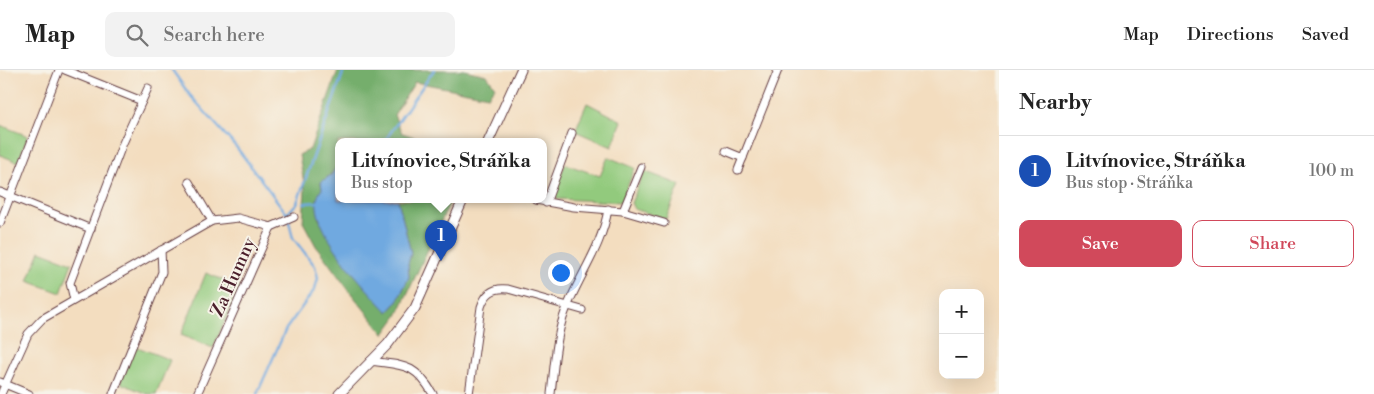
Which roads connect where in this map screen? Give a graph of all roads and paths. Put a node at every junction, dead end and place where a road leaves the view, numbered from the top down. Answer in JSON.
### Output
{"nodes":[{"id":1,"x":59,"y":70,"type":"edge"},
{"id":2,"x":65,"y":70,"type":"edge"},
{"id":3,"x":521,"y":70,"type":"edge"},
{"id":4,"x":778,"y":70,"type":"edge"},
{"id":5,"x":148,"y":88,"type":"dead end"},
{"id":6,"x":142,"y":101,"type":"junction"},
{"id":7,"x":572,"y":133,"type":"dead end"},
{"id":8,"x":490,"y":138,"type":"edge"},
{"id":9,"x":726,"y":151,"type":"dead end"},
{"id":10,"x":743,"y":158,"type":"junction"},
{"id":11,"x":640,"y":167,"type":"dead end"},
{"id":12,"x":738,"y":170,"type":"dead end"},
{"id":13,"x":188,"y":182,"type":"dead end"},
{"id":14,"x":0,"y":192,"type":"edge"},
{"id":15,"x":11,"y":196,"type":"junction"},
{"id":16,"x":547,"y":199,"type":"edge"},
{"id":17,"x":547,"y":202,"type":"edge"},
{"id":18,"x":462,"y":203,"type":"edge"},
{"id":19,"x":608,"y":209,"type":"junction"},
{"id":20,"x":623,"y":211,"type":"junction"},
{"id":21,"x":294,"y":217,"type":"dead end"},
{"id":22,"x":212,"y":221,"type":"junction"},
{"id":23,"x":0,"y":223,"type":"edge"},
{"id":24,"x":664,"y":223,"type":"dead end"},
{"id":25,"x":271,"y":227,"type":"junction"},
{"id":26,"x":90,"y":229,"type":"junction"},
{"id":27,"x":161,"y":250,"type":"junction"},
{"id":28,"x":74,"y":300,"type":"junction"},
{"id":29,"x":568,"y":306,"type":"junction"},
{"id":30,"x":582,"y":310,"type":"dead end"},
{"id":31,"x":370,"y":362,"type":"junction"},
{"id":32,"x":3,"y":383,"type":"edge"},
{"id":33,"x":2,"y":394,"type":"edge"},
{"id":34,"x":29,"y":394,"type":"edge"},
{"id":35,"x":113,"y":394,"type":"edge"},
{"id":36,"x":197,"y":394,"type":"edge"},
{"id":37,"x":339,"y":394,"type":"edge"},
{"id":38,"x":433,"y":394,"type":"edge"},
{"id":39,"x":469,"y":394,"type":"edge"},
{"id":40,"x":551,"y":394,"type":"edge"}],
"edges":[{"from":1,"to":15,"type":"street"},
{"from":2,"to":6,"type":"street"},
{"from":3,"to":8,"type":"street"},
{"from":4,"to":10,"type":"street"},
{"from":5,"to":6,"type":"street"},
{"from":6,"to":26,"type":"street"},
{"from":7,"to":16,"type":"street"},
{"from":9,"to":10,"type":"street"},
{"from":10,"to":12,"type":"street"},
{"from":11,"to":20,"type":"street"},
{"from":13,"to":22,"type":"street"},
{"from":14,"to":15,"type":"street"},
{"from":15,"to":23,"type":"street"},
{"from":15,"to":26,"type":"street"},
{"from":17,"to":19,"type":"street"},
{"from":18,"to":31,"type":"street"},
{"from":19,"to":20,"type":"street"},
{"from":19,"to":29,"type":"street"},
{"from":20,"to":24,"type":"street"},
{"from":21,"to":25,"type":"street"},
{"from":22,"to":25,"type":"street","name":"Za Humny"},
{"from":22,"to":27,"type":"street","name":"Za Humny"},
{"from":25,"to":36,"type":"street","name":"Za Humny"},
{"from":26,"to":28,"type":"street"},
{"from":27,"to":28,"type":"street","name":"Za Humny"},
{"from":27,"to":35,"type":"street"},
{"from":28,"to":32,"type":"street","name":"Za Humny"},
{"from":29,"to":30,"type":"street"},
{"from":29,"to":39,"type":"street"},
{"from":29,"to":40,"type":"street"},
{"from":31,"to":37,"type":"street"},
{"from":31,"to":38,"type":"street"},
{"from":32,"to":33,"type":"street","name":"Za Humny"},
{"from":32,"to":34,"type":"street"}]}
